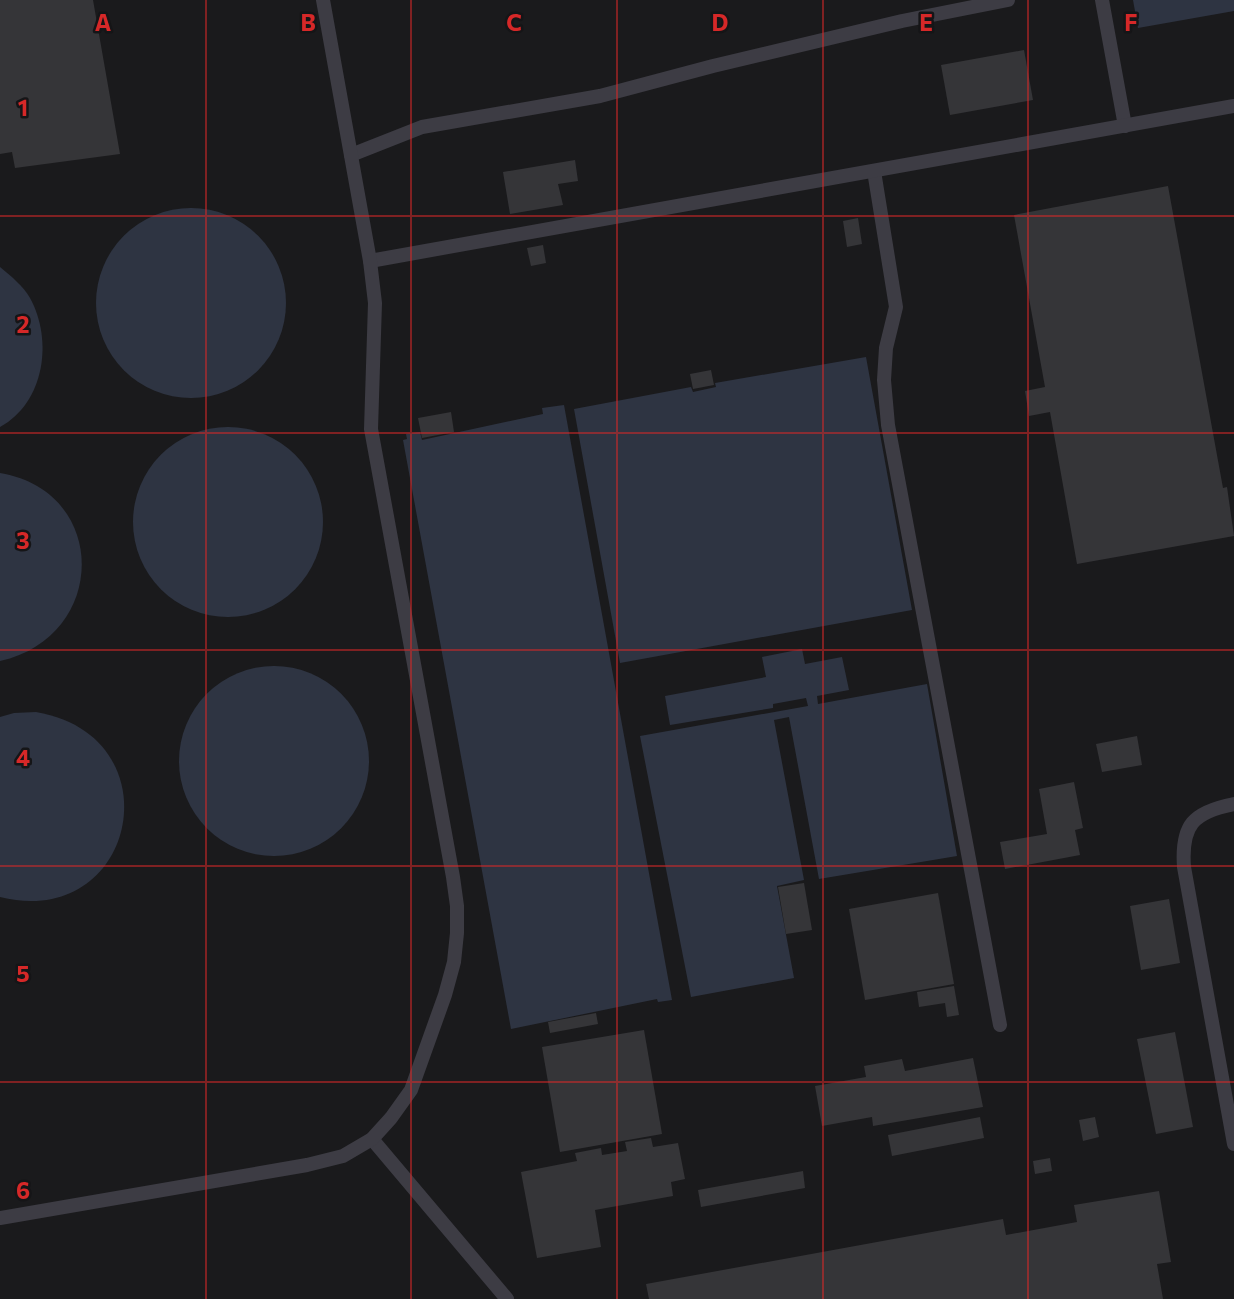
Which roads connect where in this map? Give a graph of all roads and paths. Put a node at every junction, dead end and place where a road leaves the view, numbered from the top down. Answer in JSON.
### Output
{"nodes":[{"id":1,"x":323,"y":0,"type":"edge"},
{"id":2,"x":1008,"y":0,"type":"edge"},
{"id":3,"x":1102,"y":0,"type":"edge"},
{"id":4,"x":1234,"y":106,"type":"edge"},
{"id":5,"x":1125,"y":126,"type":"junction"},
{"id":6,"x":351,"y":155,"type":"junction"},
{"id":7,"x":874,"y":171,"type":"junction"},
{"id":8,"x":370,"y":261,"type":"junction"},
{"id":9,"x":1234,"y":804,"type":"edge"},
{"id":10,"x":1000,"y":1026,"type":"dead end"},
{"id":11,"x":372,"y":1139,"type":"junction"},
{"id":12,"x":1234,"y":1144,"type":"edge"},
{"id":13,"x":0,"y":1218,"type":"edge"},
{"id":14,"x":507,"y":1299,"type":"edge"}],
"edges":[{"from":1,"to":6,"type":"lane"},
{"from":2,"to":6,"type":"lane"},
{"from":3,"to":5,"type":"lane"},
{"from":4,"to":5,"type":"lane"},
{"from":5,"to":7,"type":"lane"},
{"from":6,"to":8,"type":"lane"},
{"from":7,"to":8,"type":"lane"},
{"from":7,"to":10,"type":"lane"},
{"from":8,"to":11,"type":"lane"},
{"from":9,"to":12,"type":"lane"},
{"from":11,"to":13,"type":"lane"},
{"from":11,"to":14,"type":"lane"}]}
